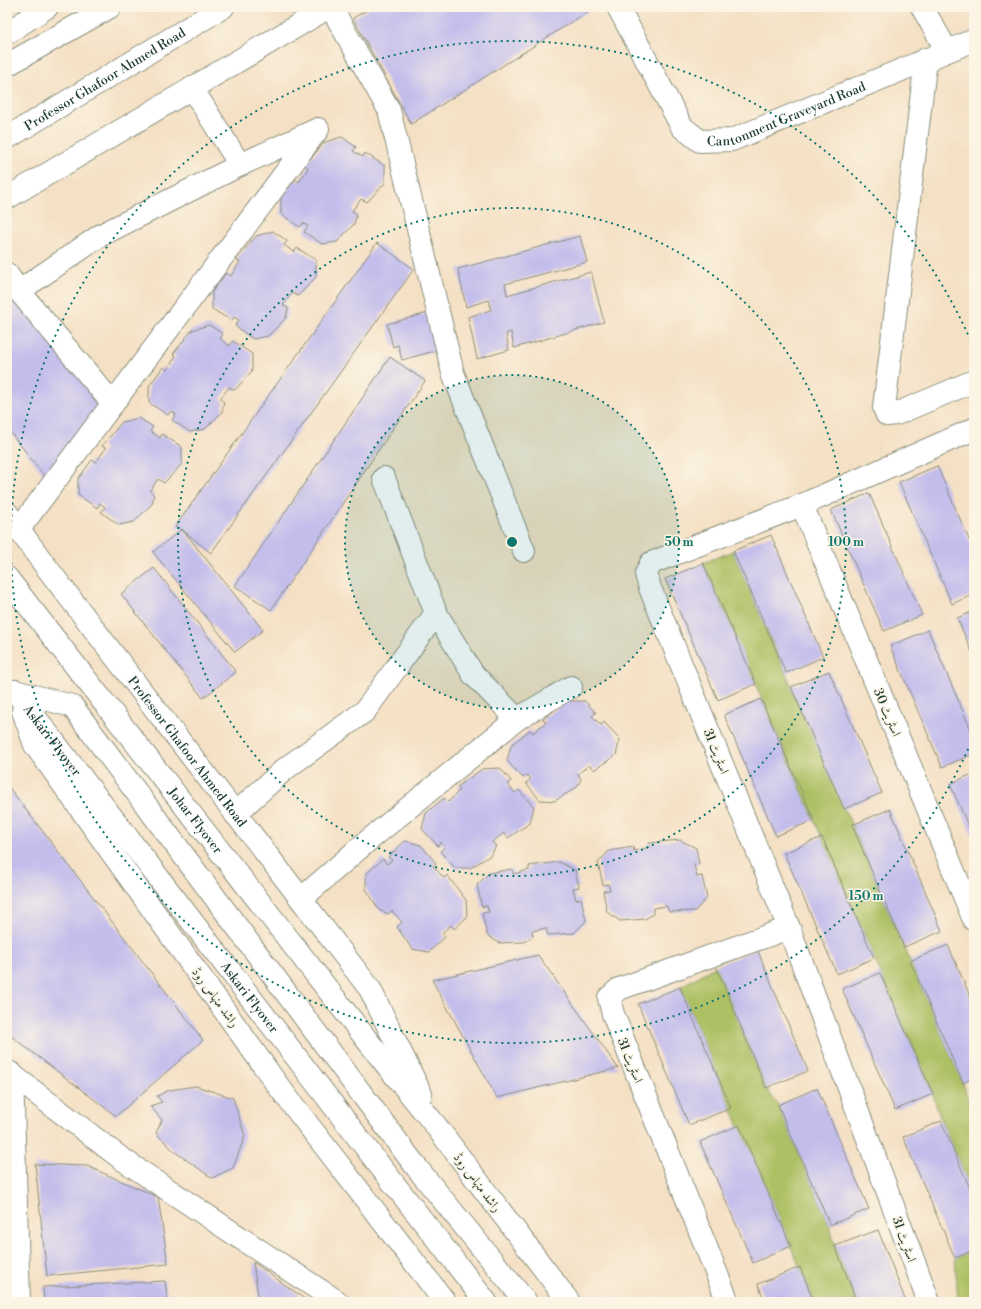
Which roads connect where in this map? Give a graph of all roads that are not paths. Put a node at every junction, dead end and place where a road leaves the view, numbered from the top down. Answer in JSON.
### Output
{"nodes":[{"id":1,"x":47,"y":7,"type":"edge"},
{"id":2,"x":110,"y":7,"type":"edge"},
{"id":3,"x":223,"y":7,"type":"edge"},
{"id":4,"x":330,"y":7,"type":"edge"},
{"id":5,"x":618,"y":7,"type":"edge"},
{"id":6,"x":922,"y":7,"type":"edge"},
{"id":7,"x":7,"y":32,"type":"edge"},
{"id":8,"x":974,"y":40,"type":"edge"},
{"id":9,"x":947,"y":51,"type":"junction"},
{"id":10,"x":926,"y":59,"type":"junction"},
{"id":11,"x":7,"y":65,"type":"edge"},
{"id":12,"x":192,"y":88,"type":"junction"},
{"id":13,"x":7,"y":138,"type":"edge"},
{"id":14,"x":240,"y":166,"type":"junction"},
{"id":15,"x":7,"y":198,"type":"edge"},
{"id":16,"x":7,"y":274,"type":"edge"},
{"id":17,"x":19,"y":291,"type":"junction"},
{"id":18,"x":974,"y":381,"type":"edge"},
{"id":19,"x":113,"y":404,"type":"junction"},
{"id":20,"x":974,"y":429,"type":"edge"},
{"id":21,"x":384,"y":478,"type":"dead end"},
{"id":22,"x":802,"y":505,"type":"junction"},
{"id":23,"x":13,"y":521,"type":"edge"},
{"id":24,"x":524,"y":551,"type":"dead end"},
{"id":25,"x":7,"y":578,"type":"edge"},
{"id":26,"x":436,"y":613,"type":"junction"},
{"id":27,"x":11,"y":685,"type":"edge"},
{"id":28,"x":570,"y":687,"type":"dead end"},
{"id":29,"x":517,"y":719,"type":"junction"},
{"id":30,"x":235,"y":814,"type":"junction"},
{"id":31,"x":301,"y":899,"type":"junction"},
{"id":32,"x":974,"y":920,"type":"edge"},
{"id":33,"x":789,"y":928,"type":"junction"},
{"id":34,"x":385,"y":1063,"type":"joint"},
{"id":35,"x":9,"y":1072,"type":"edge"},
{"id":36,"x":436,"y":1126,"type":"junction"},
{"id":37,"x":19,"y":1302,"type":"edge"},
{"id":38,"x":338,"y":1302,"type":"edge"},
{"id":39,"x":446,"y":1302,"type":"edge"},
{"id":40,"x":486,"y":1302,"type":"edge"},
{"id":41,"x":526,"y":1302,"type":"edge"},
{"id":42,"x":568,"y":1302,"type":"edge"},
{"id":43,"x":728,"y":1302,"type":"edge"},
{"id":44,"x":929,"y":1302,"type":"edge"}],
"edges":[{"from":1,"to":7,"type":"street"},
{"from":2,"to":11,"type":"street"},
{"from":3,"to":13,"type":"street","name":"Professor Ghafoor Ahmed Road"},
{"from":4,"to":12,"type":"street"},
{"from":4,"to":24,"type":"street"},
{"from":5,"to":10,"type":"street","name":"Cantonment Graveyard Road"},
{"from":6,"to":9,"type":"street"},
{"from":8,"to":9,"type":"street","name":"Cantonment Graveyard Road"},
{"from":9,"to":10,"type":"street","name":"Cantonment Graveyard Road"},
{"from":10,"to":18,"type":"street"},
{"from":12,"to":14,"type":"street"},
{"from":12,"to":15,"type":"street"},
{"from":14,"to":17,"type":"street"},
{"from":14,"to":19,"type":"street"},
{"from":16,"to":17,"type":"street"},
{"from":17,"to":19,"type":"street"},
{"from":19,"to":23,"type":"street"},
{"from":20,"to":22,"type":"street"},
{"from":21,"to":26,"type":"street"},
{"from":22,"to":32,"type":"street","name":"اسٹریٹ 30"},
{"from":22,"to":33,"type":"street","name":"اسٹریٹ 31"},
{"from":23,"to":30,"type":"street","name":"Professor Ghafoor Ahmed Road"},
{"from":25,"to":34,"type":"street","name":"Johar Flyover"},
{"from":26,"to":29,"type":"street"},
{"from":26,"to":30,"type":"street"},
{"from":27,"to":39,"type":"street","name":"راشد منہاس روڈ"},
{"from":27,"to":40,"type":"street","name":"Askari Flyover"},
{"from":27,"to":41,"type":"street"},
{"from":28,"to":29,"type":"street"},
{"from":29,"to":31,"type":"street"},
{"from":30,"to":31,"type":"street","name":"Professor Ghafoor Ahmed Road"},
{"from":31,"to":36,"type":"street","name":"Professor Ghafoor Ahmed Road"},
{"from":33,"to":43,"type":"street","name":"اسٹریٹ 31"},
{"from":33,"to":44,"type":"street","name":"اسٹریٹ 31"},
{"from":34,"to":36,"type":"street","name":"راشد منہاس روڈ"},
{"from":35,"to":37,"type":"street"},
{"from":35,"to":38,"type":"street"},
{"from":36,"to":42,"type":"street","name":"راشد منہاس روڈ"}]}
